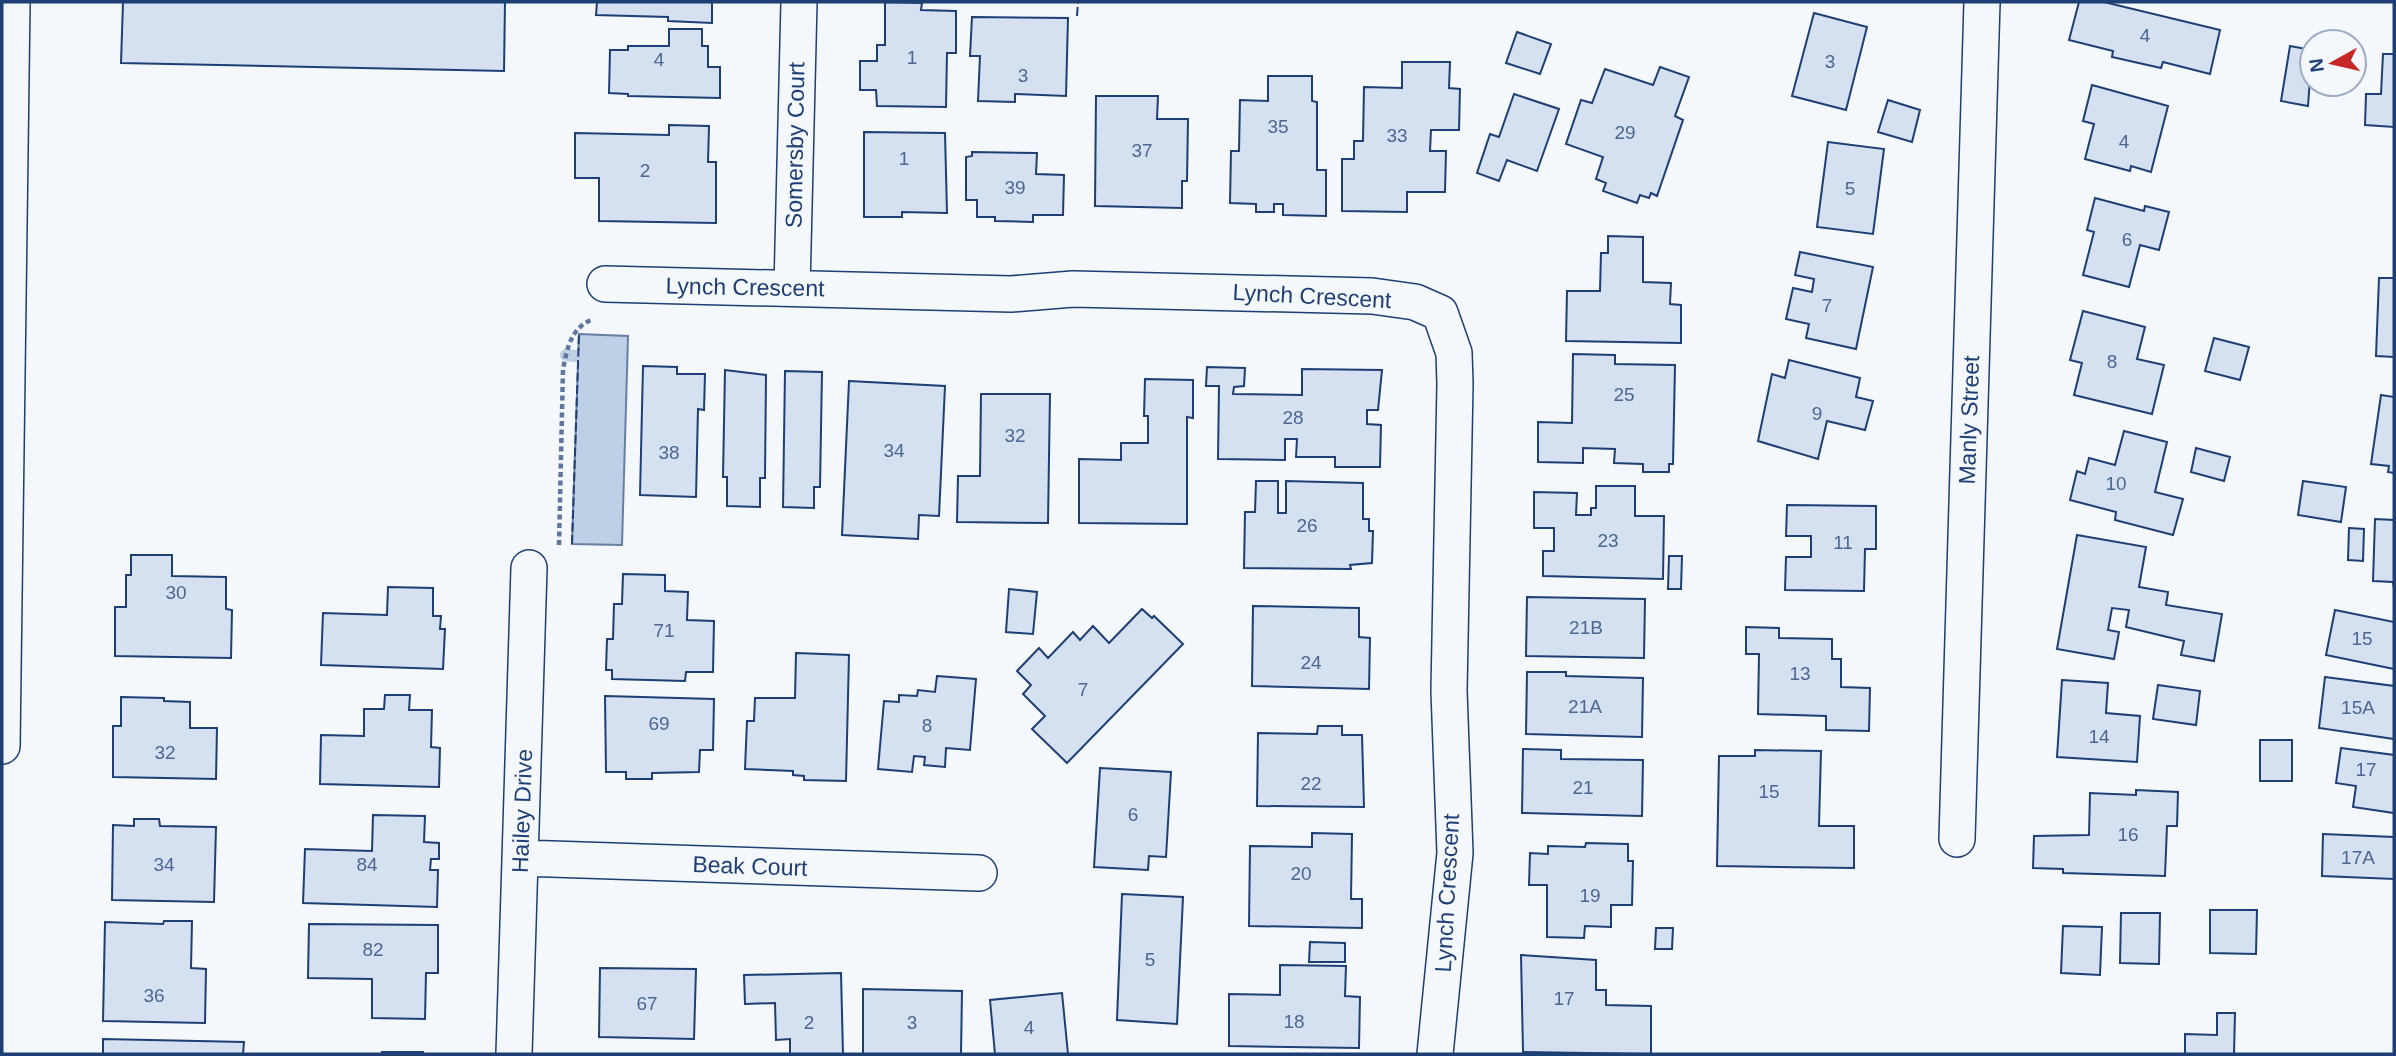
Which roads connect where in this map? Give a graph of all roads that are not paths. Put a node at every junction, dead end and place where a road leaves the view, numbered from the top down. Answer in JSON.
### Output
{"nodes":[{"id":1,"x":12,"y":2,"type":"edge"},
{"id":2,"x":799,"y":2,"type":"edge"},
{"id":3,"x":1982,"y":2,"type":"edge"},
{"id":4,"x":792,"y":288,"type":"junction"},
{"id":5,"x":602,"y":300,"type":"road end"},
{"id":6,"x":529,"y":568,"type":"road end"},
{"id":7,"x":2,"y":747,"type":"edge"},
{"id":8,"x":1956,"y":839,"type":"dead end"},
{"id":9,"x":520,"y":858,"type":"junction"},
{"id":10,"x":979,"y":873,"type":"dead end"},
{"id":11,"x":514,"y":1054,"type":"edge"},
{"id":12,"x":1435,"y":1054,"type":"edge"}],
"edges":[{"from":1,"to":7,"type":"street"},
{"from":2,"to":4,"type":"street","name":"Somersby Court"},
{"from":3,"to":8,"type":"street","name":"Manly Street"},
{"from":4,"to":5,"type":"street","name":"Lynch Crescent"},
{"from":4,"to":12,"type":"street","name":"Lynch Crescent"},
{"from":6,"to":9,"type":"street","name":"Hailey Drive"},
{"from":9,"to":10,"type":"street","name":"Beak Court"},
{"from":9,"to":11,"type":"street","name":"Hailey Drive"}]}
